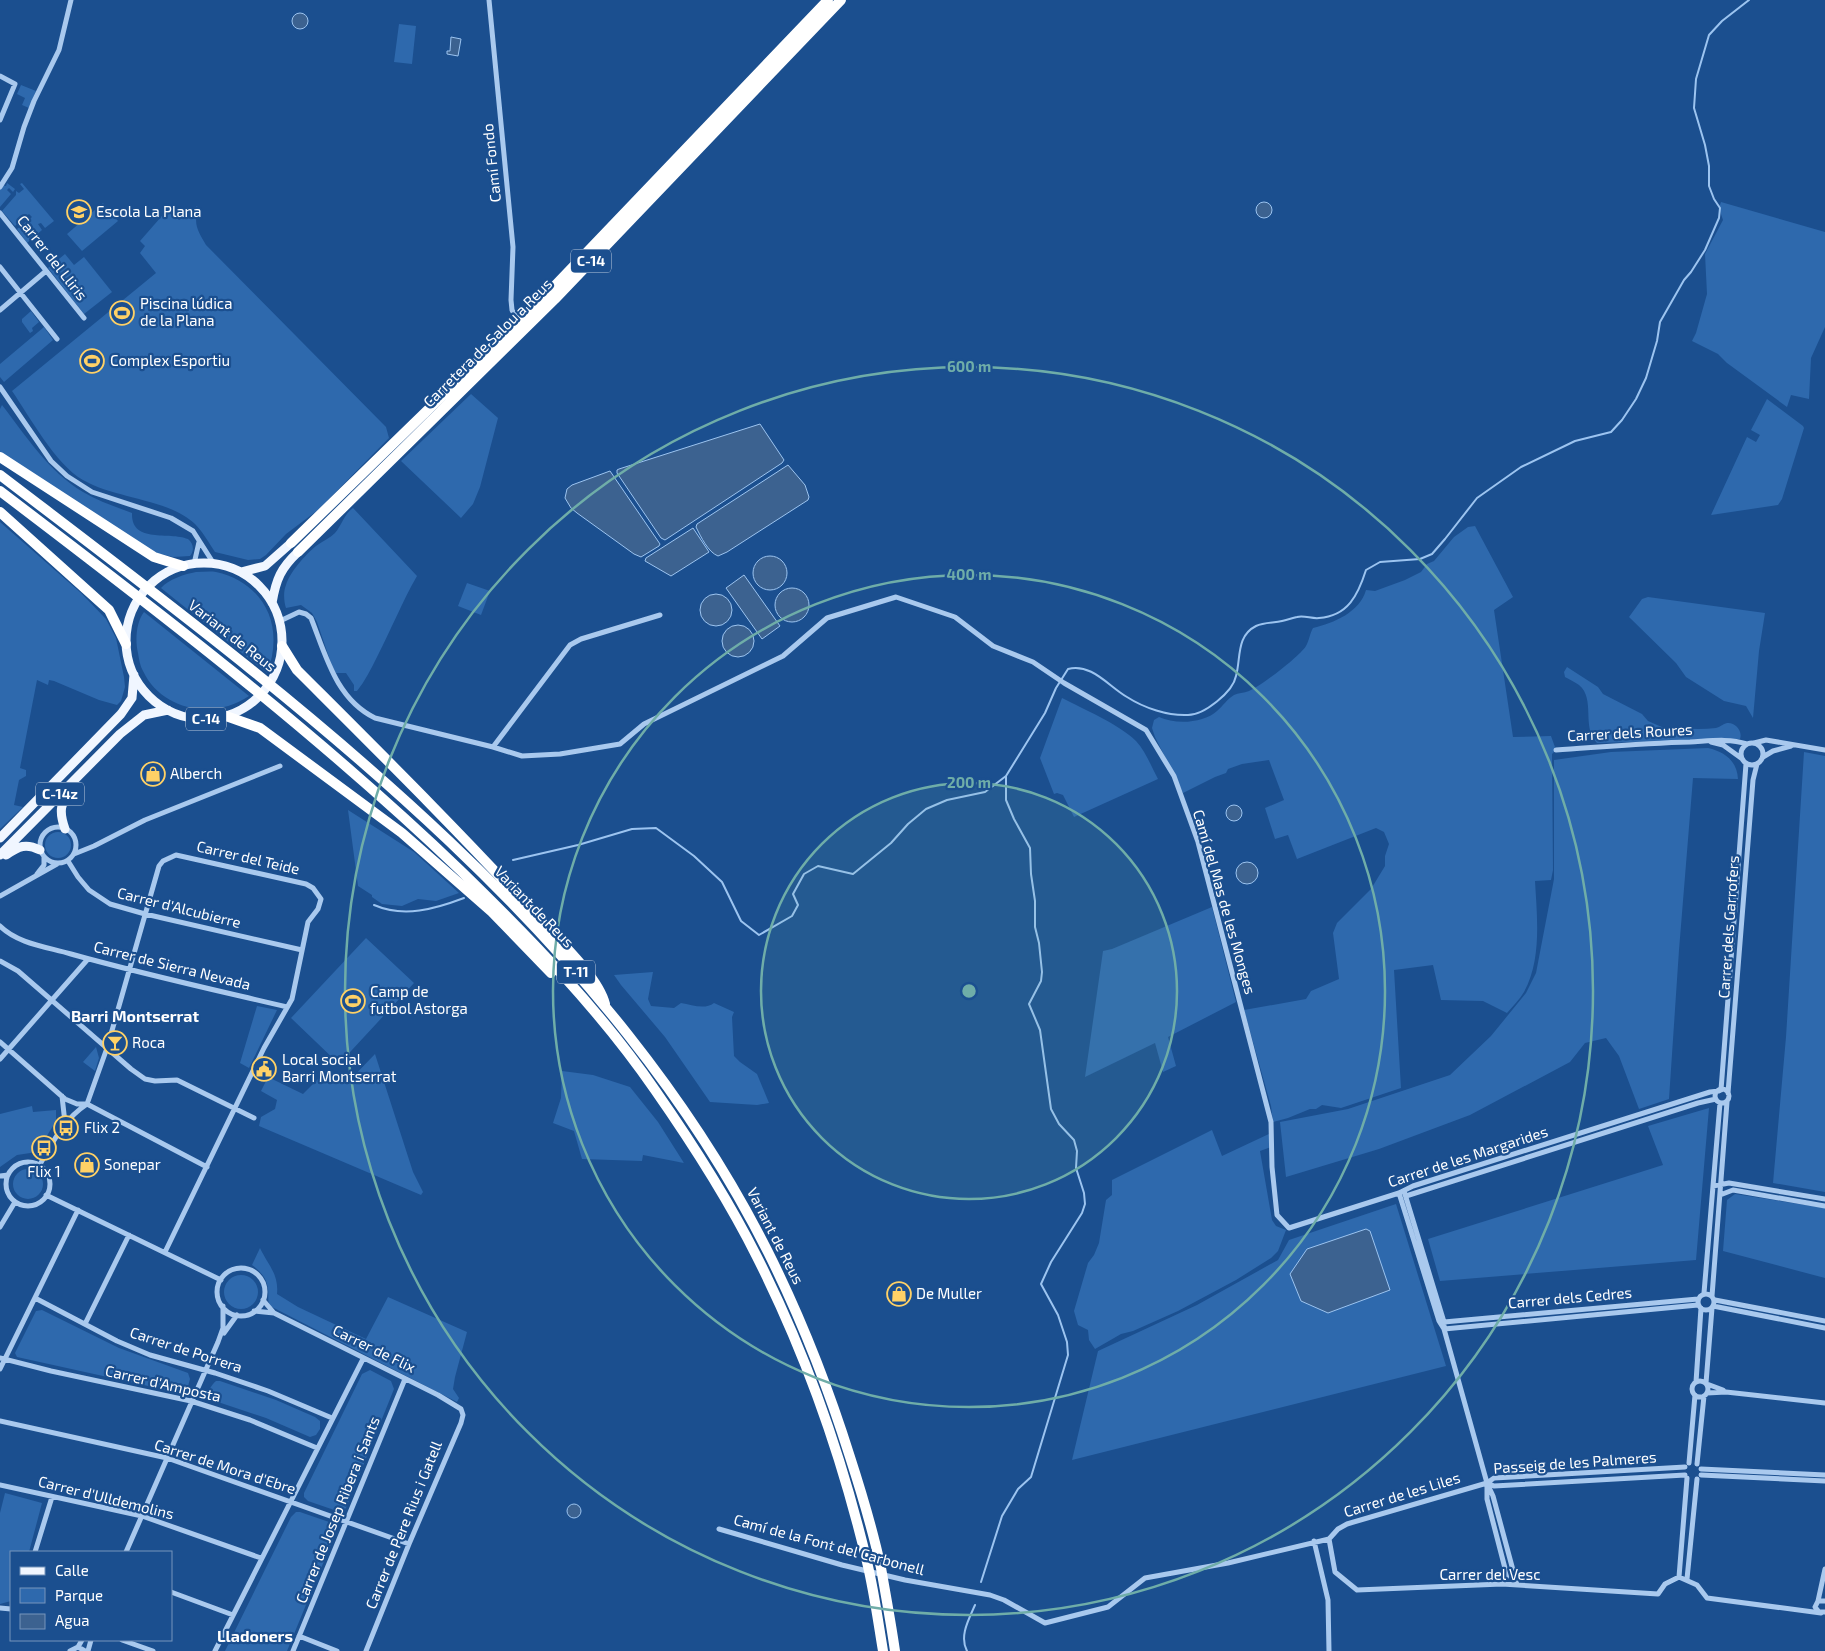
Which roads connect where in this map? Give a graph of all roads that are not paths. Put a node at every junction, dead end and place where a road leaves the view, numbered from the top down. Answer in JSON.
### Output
{"nodes":[{"id":1,"x":71,"y":0,"type":"edge"},
{"id":2,"x":489,"y":0,"type":"edge"},
{"id":3,"x":828,"y":0,"type":"edge"},
{"id":4,"x":841,"y":0,"type":"edge"},
{"id":5,"x":0,"y":76,"type":"edge"},
{"id":6,"x":0,"y":120,"type":"edge"},
{"id":7,"x":0,"y":186,"type":"edge"},
{"id":8,"x":0,"y":213,"type":"edge"},
{"id":9,"x":0,"y":267,"type":"edge"},
{"id":10,"x":46,"y":271,"type":"junction"},
{"id":11,"x":20,"y":293,"type":"junction"},
{"id":12,"x":0,"y":310,"type":"edge"},
{"id":13,"x":84,"y":318,"type":"dead end"},
{"id":14,"x":518,"y":321,"type":"junction"},
{"id":15,"x":57,"y":339,"type":"dead end"},
{"id":16,"x":0,"y":387,"type":"edge"},
{"id":17,"x":0,"y":457,"type":"edge"},
{"id":18,"x":0,"y":475,"type":"edge"},
{"id":19,"x":0,"y":491,"type":"edge"},
{"id":20,"x":0,"y":512,"type":"edge"},
{"id":21,"x":199,"y":542,"type":"junction"},
{"id":22,"x":291,"y":543,"type":"joint"},
{"id":23,"x":298,"y":552,"type":"joint"},
{"id":24,"x":214,"y":564,"type":"junction"},
{"id":25,"x":189,"y":565,"type":"junction"},
{"id":26,"x":241,"y":572,"type":"junction"},
{"id":27,"x":272,"y":602,"type":"junction"},
{"id":28,"x":660,"y":615,"type":"dead end"},
{"id":29,"x":280,"y":621,"type":"junction"},
{"id":30,"x":126,"y":644,"type":"junction"},
{"id":31,"x":282,"y":646,"type":"junction"},
{"id":32,"x":134,"y":675,"type":"junction"},
{"id":33,"x":168,"y":710,"type":"junction"},
{"id":34,"x":226,"y":716,"type":"junction"},
{"id":35,"x":1706,"y":741,"type":"junction"},
{"id":36,"x":1754,"y":743,"type":"junction"},
{"id":37,"x":1747,"y":744,"type":"junction"},
{"id":38,"x":1794,"y":745,"type":"junction"},
{"id":39,"x":493,"y":747,"type":"junction"},
{"id":40,"x":1556,"y":750,"type":"dead end"},
{"id":41,"x":1825,"y":750,"type":"edge"},
{"id":42,"x":1763,"y":757,"type":"junction"},
{"id":43,"x":1741,"y":758,"type":"junction"},
{"id":44,"x":1746,"y":764,"type":"junction"},
{"id":45,"x":1757,"y":764,"type":"junction"},
{"id":46,"x":88,"y":766,"type":"junction"},
{"id":47,"x":280,"y":766,"type":"dead end"},
{"id":48,"x":65,"y":829,"type":"junction"},
{"id":49,"x":0,"y":838,"type":"edge"},
{"id":50,"x":76,"y":846,"type":"junction"},
{"id":51,"x":94,"y":846,"type":"junction"},
{"id":52,"x":42,"y":854,"type":"junction"},
{"id":53,"x":74,"y":854,"type":"junction"},
{"id":54,"x":0,"y":855,"type":"edge"},
{"id":55,"x":0,"y":860,"type":"edge"},
{"id":56,"x":68,"y":861,"type":"junction"},
{"id":57,"x":57,"y":864,"type":"junction"},
{"id":58,"x":36,"y":876,"type":"junction"},
{"id":59,"x":0,"y":896,"type":"edge"},
{"id":60,"x":145,"y":914,"type":"junction"},
{"id":61,"x":0,"y":926,"type":"edge"},
{"id":62,"x":302,"y":950,"type":"junction"},
{"id":63,"x":88,"y":958,"type":"junction"},
{"id":64,"x":0,"y":961,"type":"edge"},
{"id":65,"x":129,"y":970,"type":"junction"},
{"id":66,"x":52,"y":1000,"type":"junction"},
{"id":67,"x":287,"y":1007,"type":"junction"},
{"id":68,"x":606,"y":1008,"type":"junction"},
{"id":69,"x":0,"y":1042,"type":"edge"},
{"id":70,"x":107,"y":1048,"type":"junction"},
{"id":71,"x":8,"y":1049,"type":"junction"},
{"id":72,"x":0,"y":1059,"type":"edge"},
{"id":73,"x":654,"y":1088,"type":"junction"},
{"id":74,"x":1720,"y":1090,"type":"junction"},
{"id":75,"x":1728,"y":1093,"type":"junction"},
{"id":76,"x":62,"y":1096,"type":"junction"},
{"id":77,"x":1718,"y":1101,"type":"junction"},
{"id":78,"x":1726,"y":1102,"type":"junction"},
{"id":79,"x":87,"y":1104,"type":"junction"},
{"id":80,"x":234,"y":1108,"type":"junction"},
{"id":81,"x":254,"y":1118,"type":"dead end"},
{"id":82,"x":65,"y":1123,"type":"junction"},
{"id":83,"x":39,"y":1166,"type":"junction"},
{"id":84,"x":207,"y":1167,"type":"junction"},
{"id":85,"x":1272,"y":1167,"type":"joint"},
{"id":86,"x":8,"y":1175,"type":"junction"},
{"id":87,"x":0,"y":1176,"type":"edge"},
{"id":88,"x":3,"y":1186,"type":"edge"},
{"id":89,"x":1713,"y":1186,"type":"junction"},
{"id":90,"x":1721,"y":1186,"type":"junction"},
{"id":91,"x":1403,"y":1193,"type":"junction"},
{"id":92,"x":46,"y":1195,"type":"junction"},
{"id":93,"x":1720,"y":1195,"type":"junction"},
{"id":94,"x":1825,"y":1199,"type":"edge"},
{"id":95,"x":15,"y":1202,"type":"junction"},
{"id":96,"x":1825,"y":1206,"type":"edge"},
{"id":97,"x":78,"y":1210,"type":"junction"},
{"id":98,"x":0,"y":1227,"type":"edge"},
{"id":99,"x":130,"y":1235,"type":"junction"},
{"id":100,"x":164,"y":1252,"type":"junction"},
{"id":101,"x":221,"y":1280,"type":"junction"},
{"id":102,"x":1704,"y":1294,"type":"junction"},
{"id":103,"x":35,"y":1298,"type":"junction"},
{"id":104,"x":263,"y":1300,"type":"junction"},
{"id":105,"x":1713,"y":1303,"type":"junction"},
{"id":106,"x":1699,"y":1304,"type":"junction"},
{"id":107,"x":223,"y":1306,"type":"junction"},
{"id":108,"x":254,"y":1311,"type":"junction"},
{"id":109,"x":274,"y":1313,"type":"junction"},
{"id":110,"x":237,"y":1315,"type":"junction"},
{"id":111,"x":1825,"y":1321,"type":"edge"},
{"id":112,"x":1444,"y":1322,"type":"junction"},
{"id":113,"x":85,"y":1324,"type":"junction"},
{"id":114,"x":1825,"y":1328,"type":"edge"},
{"id":115,"x":1444,"y":1329,"type":"junction"},
{"id":116,"x":218,"y":1342,"type":"junction"},
{"id":117,"x":2,"y":1359,"type":"edge"},
{"id":118,"x":363,"y":1359,"type":"junction"},
{"id":119,"x":0,"y":1369,"type":"edge"},
{"id":120,"x":205,"y":1371,"type":"junction"},
{"id":121,"x":405,"y":1379,"type":"junction"},
{"id":122,"x":1696,"y":1382,"type":"junction"},
{"id":123,"x":1706,"y":1384,"type":"junction"},
{"id":124,"x":1726,"y":1392,"type":"junction"},
{"id":125,"x":1695,"y":1395,"type":"junction"},
{"id":126,"x":1706,"y":1395,"type":"junction"},
{"id":127,"x":191,"y":1401,"type":"junction"},
{"id":128,"x":1825,"y":1403,"type":"edge"},
{"id":129,"x":461,"y":1409,"type":"joint"},
{"id":130,"x":332,"y":1418,"type":"junction"},
{"id":131,"x":0,"y":1422,"type":"edge"},
{"id":132,"x":317,"y":1448,"type":"junction"},
{"id":133,"x":167,"y":1458,"type":"junction"},
{"id":134,"x":1697,"y":1464,"type":"junction"},
{"id":135,"x":1687,"y":1465,"type":"junction"},
{"id":136,"x":1701,"y":1468,"type":"junction"},
{"id":137,"x":1825,"y":1475,"type":"edge"},
{"id":138,"x":1686,"y":1477,"type":"junction"},
{"id":139,"x":1699,"y":1477,"type":"junction"},
{"id":140,"x":1825,"y":1482,"type":"edge"},
{"id":141,"x":1487,"y":1483,"type":"junction"},
{"id":142,"x":0,"y":1486,"type":"edge"},
{"id":143,"x":52,"y":1497,"type":"junction"},
{"id":144,"x":290,"y":1501,"type":"junction"},
{"id":145,"x":142,"y":1516,"type":"junction"},
{"id":146,"x":347,"y":1521,"type":"junction"},
{"id":147,"x":719,"y":1529,"type":"dead end"},
{"id":148,"x":1329,"y":1539,"type":"junction"},
{"id":149,"x":1314,"y":1541,"type":"junction"},
{"id":150,"x":409,"y":1544,"type":"junction"},
{"id":151,"x":35,"y":1551,"type":"edge"},
{"id":152,"x":126,"y":1551,"type":"edge"},
{"id":153,"x":261,"y":1558,"type":"junction"},
{"id":154,"x":1825,"y":1569,"type":"edge"},
{"id":155,"x":1679,"y":1577,"type":"junction"},
{"id":156,"x":1687,"y":1579,"type":"junction"},
{"id":157,"x":1502,"y":1584,"type":"junction"},
{"id":158,"x":1517,"y":1584,"type":"junction"},
{"id":159,"x":172,"y":1592,"type":"edge"},
{"id":160,"x":1822,"y":1600,"type":"edge"},
{"id":161,"x":1800,"y":1609,"type":"junction"},
{"id":162,"x":1824,"y":1613,"type":"edge"},
{"id":163,"x":233,"y":1615,"type":"junction"},
{"id":164,"x":299,"y":1636,"type":"junction"},
{"id":165,"x":82,"y":1641,"type":"edge"},
{"id":166,"x":125,"y":1641,"type":"edge"},
{"id":167,"x":78,"y":1648,"type":"junction"},
{"id":168,"x":70,"y":1651,"type":"edge"},
{"id":169,"x":87,"y":1651,"type":"edge"},
{"id":170,"x":153,"y":1651,"type":"edge"},
{"id":171,"x":215,"y":1651,"type":"edge"},
{"id":172,"x":293,"y":1651,"type":"edge"},
{"id":173,"x":337,"y":1651,"type":"edge"},
{"id":174,"x":366,"y":1651,"type":"edge"},
{"id":175,"x":883,"y":1651,"type":"edge"},
{"id":176,"x":896,"y":1651,"type":"edge"},
{"id":177,"x":1329,"y":1651,"type":"edge"}],
"edges":[{"from":1,"to":7,"type":"street"},
{"from":2,"to":14,"type":"street","name":"Camí Fondo"},
{"from":3,"to":14,"type":"highway","number":"C-14"},
{"from":4,"to":23,"type":"highway","name":"Carretera de Salou a Reus","number":"C-14"},
{"from":5,"to":6,"type":"street"},
{"from":8,"to":10,"type":"street","name":"Carrer del Lliris"},
{"from":9,"to":11,"type":"street"},
{"from":10,"to":11,"type":"street"},
{"from":10,"to":13,"type":"street","name":"Carrer del Lliris"},
{"from":11,"to":12,"type":"street"},
{"from":11,"to":15,"type":"street"},
{"from":14,"to":22,"type":"highway","number":"C-14"},
{"from":16,"to":21,"type":"street"},
{"from":17,"to":25,"type":"highway"},
{"from":18,"to":68,"type":"highway","name":"Variant de Reus","number":"T-11"},
{"from":19,"to":73,"type":"highway","name":"Variant de Reus","number":"T-11"},
{"from":20,"to":30,"type":"highway"},
{"from":21,"to":24,"type":"street"},
{"from":21,"to":25,"type":"street"},
{"from":22,"to":26,"type":"main road","number":"C-14"},
{"from":23,"to":27,"type":"main road","number":"C-14"},
{"from":24,"to":25,"type":"main road","number":"C-14"},
{"from":24,"to":26,"type":"main road","number":"C-14"},
{"from":25,"to":30,"type":"main road","number":"C-14"},
{"from":26,"to":27,"type":"main road","number":"C-14"},
{"from":27,"to":29,"type":"main road","number":"C-14"},
{"from":28,"to":39,"type":"street"},
{"from":29,"to":31,"type":"main road","number":"C-14"},
{"from":29,"to":39,"type":"street","name":"Camí del Mas de les Monges"},
{"from":30,"to":32,"type":"main road","number":"C-14"},
{"from":31,"to":34,"type":"main road","number":"C-14"},
{"from":31,"to":68,"type":"highway"},
{"from":32,"to":33,"type":"main road","number":"C-14"},
{"from":32,"to":49,"type":"main road","number":"C-14z"},
{"from":33,"to":34,"type":"main road","number":"C-14"},
{"from":33,"to":46,"type":"main road","number":"C-14z"},
{"from":34,"to":73,"type":"highway"},
{"from":35,"to":37,"type":"street","name":"Carrer dels Roures"},
{"from":35,"to":40,"type":"street","name":"Carrer dels Roures"},
{"from":35,"to":43,"type":"street","name":"Carrer dels Roures"},
{"from":36,"to":37,"type":"street"},
{"from":36,"to":38,"type":"street"},
{"from":36,"to":42,"type":"street"},
{"from":37,"to":43,"type":"street"},
{"from":38,"to":41,"type":"street"},
{"from":38,"to":42,"type":"street"},
{"from":39,"to":85,"type":"street","name":"Camí del Mas de les Monges"},
{"from":42,"to":45,"type":"street"},
{"from":43,"to":44,"type":"street"},
{"from":44,"to":45,"type":"street"},
{"from":44,"to":74,"type":"street","name":"Carrer dels Garrofers"},
{"from":45,"to":75,"type":"street","name":"Carrer dels Garrofers"},
{"from":46,"to":48,"type":"main road"},
{"from":46,"to":54,"type":"main road","number":"C-14z"},
{"from":47,"to":51,"type":"street"},
{"from":48,"to":50,"type":"street"},
{"from":48,"to":52,"type":"street"},
{"from":50,"to":51,"type":"street"},
{"from":50,"to":53,"type":"street"},
{"from":51,"to":53,"type":"street"},
{"from":52,"to":55,"type":"main road"},
{"from":52,"to":57,"type":"street"},
{"from":52,"to":58,"type":"street"},
{"from":53,"to":56,"type":"street"},
{"from":56,"to":57,"type":"street"},
{"from":56,"to":60,"type":"street","name":"Carrer d'Alcubierre"},
{"from":57,"to":58,"type":"street"},
{"from":58,"to":59,"type":"street"},
{"from":60,"to":62,"type":"street","name":"Carrer d'Alcubierre"},
{"from":60,"to":62,"type":"street","name":"Carrer del Teide"},
{"from":60,"to":65,"type":"street"},
{"from":61,"to":63,"type":"street","name":"Carrer de Sierra Nevada"},
{"from":62,"to":67,"type":"street"},
{"from":63,"to":65,"type":"street","name":"Carrer de Sierra Nevada"},
{"from":63,"to":66,"type":"street"},
{"from":64,"to":66,"type":"street"},
{"from":65,"to":67,"type":"street","name":"Carrer de Sierra Nevada"},
{"from":65,"to":70,"type":"street"},
{"from":66,"to":70,"type":"street"},
{"from":66,"to":71,"type":"street"},
{"from":67,"to":80,"type":"street"},
{"from":68,"to":176,"type":"highway","name":"Variant de Reus","number":"T-11"},
{"from":69,"to":71,"type":"street"},
{"from":70,"to":79,"type":"street"},
{"from":70,"to":80,"type":"street"},
{"from":71,"to":72,"type":"street"},
{"from":71,"to":76,"type":"street"},
{"from":73,"to":175,"type":"highway","name":"Variant de Reus","number":"T-11"},
{"from":74,"to":75,"type":"street"},
{"from":74,"to":77,"type":"street"},
{"from":74,"to":91,"type":"street","name":"Carrer de les Margarides"},
{"from":75,"to":78,"type":"street"},
{"from":76,"to":79,"type":"street"},
{"from":76,"to":82,"type":"street"},
{"from":77,"to":78,"type":"street"},
{"from":77,"to":89,"type":"street"},
{"from":77,"to":91,"type":"street","name":"Carrer de les Margarides"},
{"from":78,"to":90,"type":"street"},
{"from":79,"to":82,"type":"street"},
{"from":79,"to":84,"type":"street"},
{"from":80,"to":81,"type":"street"},
{"from":80,"to":84,"type":"street"},
{"from":82,"to":83,"type":"street"},
{"from":83,"to":86,"type":"street"},
{"from":83,"to":92,"type":"street"},
{"from":84,"to":100,"type":"street"},
{"from":85,"to":91,"type":"street","name":"Carrer de les Margarides"},
{"from":86,"to":87,"type":"street"},
{"from":86,"to":88,"type":"street"},
{"from":88,"to":95,"type":"street"},
{"from":89,"to":90,"type":"street"},
{"from":89,"to":102,"type":"street"},
{"from":90,"to":93,"type":"street"},
{"from":90,"to":94,"type":"street"},
{"from":91,"to":112,"type":"street"},
{"from":91,"to":115,"type":"street"},
{"from":92,"to":95,"type":"street"},
{"from":92,"to":97,"type":"street"},
{"from":93,"to":96,"type":"street"},
{"from":93,"to":105,"type":"street"},
{"from":95,"to":98,"type":"street"},
{"from":97,"to":99,"type":"street"},
{"from":97,"to":103,"type":"street"},
{"from":99,"to":100,"type":"street"},
{"from":99,"to":113,"type":"street"},
{"from":100,"to":101,"type":"street"},
{"from":101,"to":104,"type":"street"},
{"from":101,"to":107,"type":"street"},
{"from":102,"to":105,"type":"street"},
{"from":102,"to":106,"type":"street"},
{"from":103,"to":113,"type":"street","name":"Carrer de Porrera"},
{"from":103,"to":117,"type":"street"},
{"from":104,"to":108,"type":"street"},
{"from":104,"to":109,"type":"street","name":"Carrer de Flix"},
{"from":105,"to":106,"type":"street"},
{"from":105,"to":111,"type":"street"},
{"from":105,"to":114,"type":"street"},
{"from":105,"to":123,"type":"street"},
{"from":106,"to":112,"type":"street","name":"Carrer dels Cedres"},
{"from":106,"to":115,"type":"street","name":"Carrer dels Cedres"},
{"from":106,"to":122,"type":"street"},
{"from":107,"to":110,"type":"street"},
{"from":107,"to":116,"type":"street"},
{"from":108,"to":109,"type":"street","name":"Carrer de Flix"},
{"from":108,"to":110,"type":"street"},
{"from":109,"to":118,"type":"street","name":"Carrer de Flix"},
{"from":110,"to":116,"type":"street"},
{"from":112,"to":115,"type":"street"},
{"from":113,"to":120,"type":"street","name":"Carrer de Porrera"},
{"from":115,"to":141,"type":"street"},
{"from":116,"to":120,"type":"street"},
{"from":117,"to":119,"type":"street"},
{"from":117,"to":127,"type":"street","name":"Carrer d'Amposta"},
{"from":118,"to":121,"type":"street","name":"Carrer de Flix"},
{"from":118,"to":130,"type":"street"},
{"from":120,"to":127,"type":"street"},
{"from":120,"to":130,"type":"street","name":"Carrer de Porrera"},
{"from":121,"to":129,"type":"street","name":"Carrer de Flix"},
{"from":121,"to":146,"type":"street","name":"Carrer de Josep Ribera i Sants"},
{"from":122,"to":123,"type":"street"},
{"from":122,"to":125,"type":"street"},
{"from":123,"to":124,"type":"street"},
{"from":123,"to":126,"type":"street"},
{"from":124,"to":126,"type":"street"},
{"from":124,"to":128,"type":"street"},
{"from":125,"to":126,"type":"street"},
{"from":125,"to":135,"type":"street"},
{"from":126,"to":134,"type":"street"},
{"from":127,"to":132,"type":"street","name":"Carrer d'Amposta"},
{"from":127,"to":133,"type":"street"},
{"from":129,"to":150,"type":"street","name":"Carrer de Pere Rius i Gatell"},
{"from":130,"to":132,"type":"street"},
{"from":131,"to":133,"type":"street","name":"Carrer de Mora d'Ebre"},
{"from":132,"to":144,"type":"street"},
{"from":133,"to":144,"type":"street","name":"Carrer de Mora d'Ebre"},
{"from":133,"to":145,"type":"street"},
{"from":134,"to":135,"type":"street","name":"Passeig de les Palmeres"},
{"from":134,"to":136,"type":"street"},
{"from":135,"to":138,"type":"street"},
{"from":135,"to":141,"type":"street","name":"Passeig de les Palmeres"},
{"from":136,"to":137,"type":"street"},
{"from":136,"to":139,"type":"street"},
{"from":138,"to":139,"type":"street","name":"Passeig de les Palmeres"},
{"from":138,"to":141,"type":"street","name":"Passeig de les Palmeres"},
{"from":138,"to":155,"type":"street"},
{"from":139,"to":140,"type":"street"},
{"from":139,"to":156,"type":"street"},
{"from":141,"to":148,"type":"street","name":"Carrer de les Liles"},
{"from":141,"to":157,"type":"street"},
{"from":141,"to":158,"type":"street"},
{"from":142,"to":143,"type":"street","name":"Carrer d'Ulldemolins"},
{"from":143,"to":145,"type":"street","name":"Carrer d'Ulldemolins"},
{"from":143,"to":151,"type":"street"},
{"from":144,"to":146,"type":"street","name":"Carrer de Mora d'Ebre"},
{"from":144,"to":153,"type":"street"},
{"from":145,"to":152,"type":"street"},
{"from":145,"to":153,"type":"street","name":"Carrer d'Ulldemolins"},
{"from":146,"to":150,"type":"street","name":"Carrer de Mora d'Ebre"},
{"from":146,"to":164,"type":"street","name":"Carrer de Josep Ribera i Sants"},
{"from":147,"to":149,"type":"street","name":"Camí de la Font del Carbonell"},
{"from":148,"to":149,"type":"street","name":"Camí de la Font del Carbonell"},
{"from":148,"to":157,"type":"street","name":"Carrer del Vesc"},
{"from":149,"to":177,"type":"street"},
{"from":150,"to":174,"type":"street","name":"Carrer de Pere Rius i Gatell"},
{"from":153,"to":163,"type":"street"},
{"from":154,"to":160,"type":"street"},
{"from":155,"to":156,"type":"street"},
{"from":155,"to":158,"type":"street","name":"Carrer del Vesc"},
{"from":156,"to":161,"type":"street"},
{"from":157,"to":158,"type":"street","name":"Carrer del Vesc"},
{"from":159,"to":163,"type":"street"},
{"from":160,"to":161,"type":"street"},
{"from":160,"to":162,"type":"street"},
{"from":161,"to":162,"type":"street"},
{"from":163,"to":171,"type":"street"},
{"from":164,"to":172,"type":"street","name":"Carrer de Josep Ribera i Sants"},
{"from":164,"to":173,"type":"street"},
{"from":165,"to":167,"type":"street"},
{"from":166,"to":170,"type":"street"},
{"from":167,"to":168,"type":"street"},
{"from":167,"to":169,"type":"street"}]}
